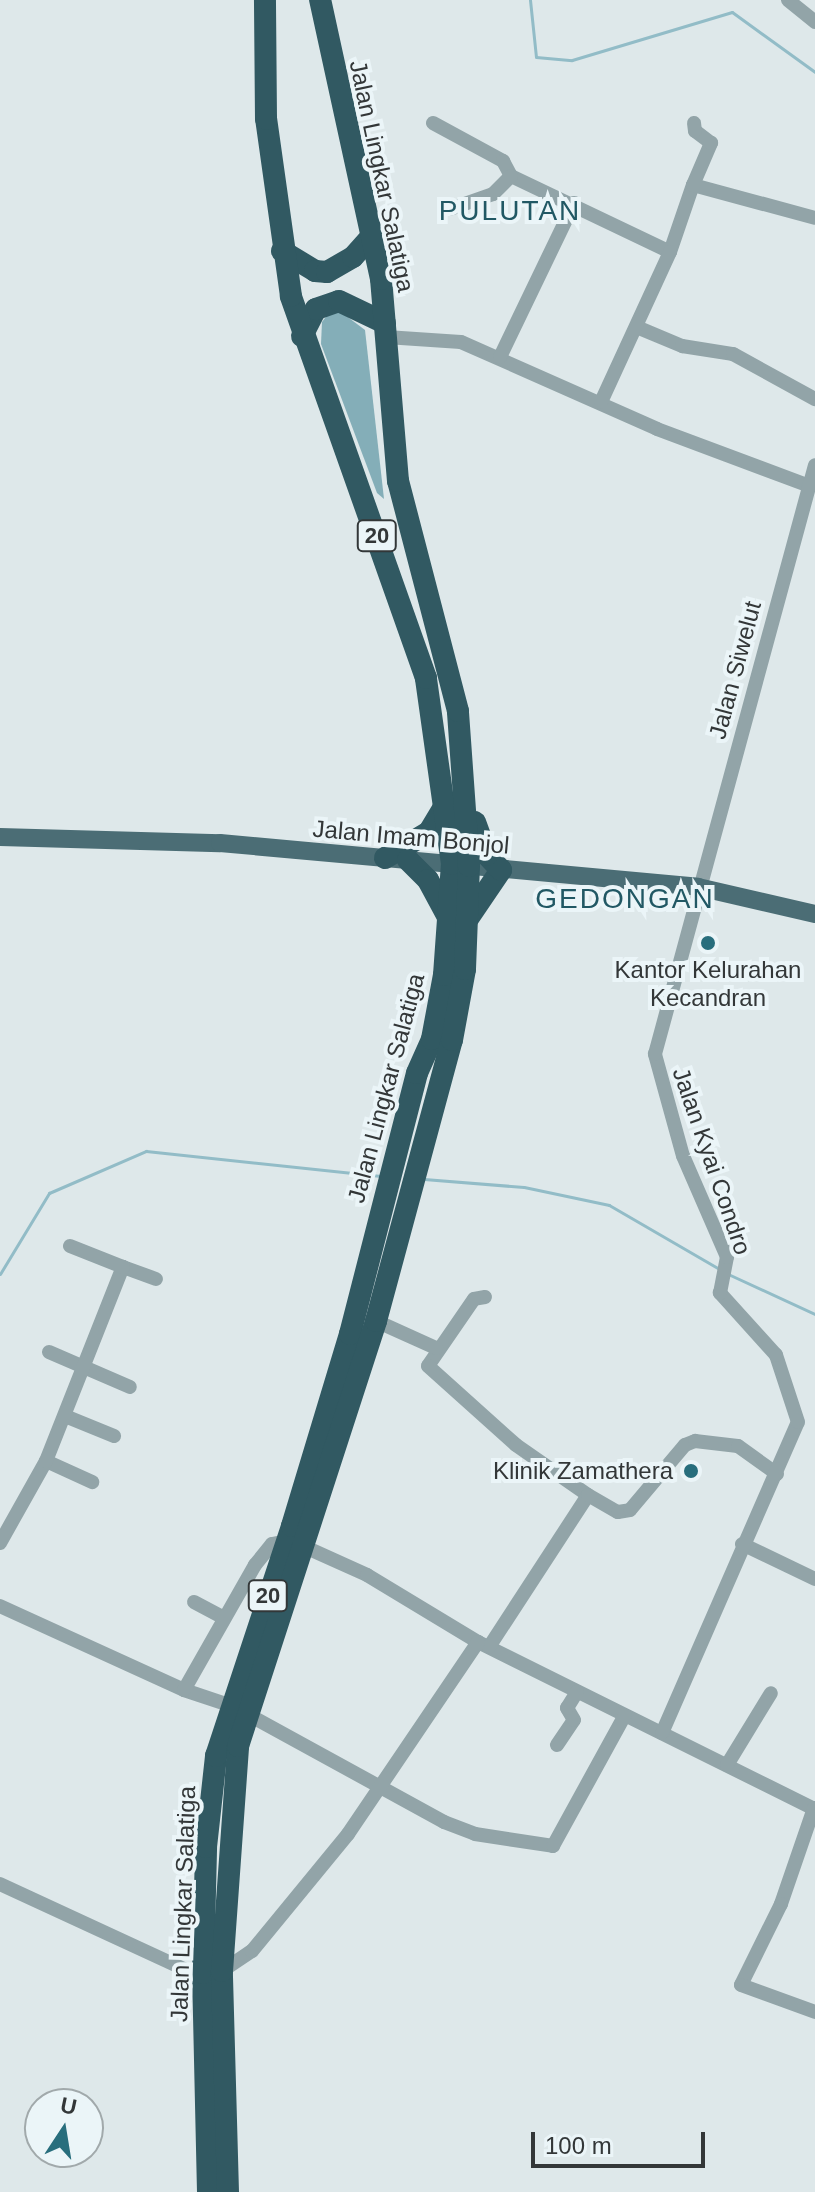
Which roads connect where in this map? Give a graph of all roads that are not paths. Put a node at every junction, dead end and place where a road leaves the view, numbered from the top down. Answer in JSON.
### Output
{"nodes":[{"id":1,"x":265,"y":0,"type":"edge"},
{"id":2,"x":320,"y":0,"type":"edge"},
{"id":3,"x":788,"y":0,"type":"edge"},
{"id":4,"x":815,"y":22,"type":"edge"},
{"id":5,"x":433,"y":123,"type":"dead end"},
{"id":6,"x":694,"y":123,"type":"dead end"},
{"id":7,"x":511,"y":176,"type":"junction"},
{"id":8,"x":693,"y":185,"type":"junction"},
{"id":9,"x":574,"y":203,"type":"junction"},
{"id":10,"x":450,"y":209,"type":"dead end"},
{"id":11,"x":815,"y":218,"type":"edge"},
{"id":12,"x":370,"y":238,"type":"junction"},
{"id":13,"x":282,"y":251,"type":"junction"},
{"id":14,"x":670,"y":252,"type":"junction"},
{"id":15,"x":639,"y":328,"type":"junction"},
{"id":16,"x":386,"y":330,"type":"junction"},
{"id":17,"x":302,"y":336,"type":"junction"},
{"id":18,"x":500,"y":357,"type":"junction"},
{"id":19,"x":815,"y":399,"type":"edge"},
{"id":20,"x":601,"y":402,"type":"junction"},
{"id":21,"x":815,"y":465,"type":"edge"},
{"id":22,"x":808,"y":494,"type":"edge"},
{"id":23,"x":466,"y":788,"type":"junction"},
{"id":24,"x":447,"y":802,"type":"junction"},
{"id":25,"x":0,"y":837,"type":"edge"},
{"id":26,"x":396,"y":859,"type":"junction"},
{"id":27,"x":460,"y":865,"type":"junction"},
{"id":28,"x":501,"y":870,"type":"junction"},
{"id":29,"x":698,"y":887,"type":"junction"},
{"id":30,"x":815,"y":914,"type":"edge"},
{"id":31,"x":457,"y":923,"type":"junction"},
{"id":32,"x":70,"y":1246,"type":"dead end"},
{"id":33,"x":123,"y":1267,"type":"junction"},
{"id":34,"x":156,"y":1279,"type":"dead end"},
{"id":35,"x":485,"y":1297,"type":"dead end"},
{"id":36,"x":376,"y":1321,"type":"junction"},
{"id":37,"x":436,"y":1348,"type":"junction"},
{"id":38,"x":49,"y":1352,"type":"dead end"},
{"id":39,"x":85,"y":1369,"type":"junction"},
{"id":40,"x":130,"y":1387,"type":"dead end"},
{"id":41,"x":65,"y":1416,"type":"junction"},
{"id":42,"x":114,"y":1436,"type":"dead end"},
{"id":43,"x":46,"y":1461,"type":"junction"},
{"id":44,"x":777,"y":1474,"type":"junction"},
{"id":45,"x":92,"y":1482,"type":"dead end"},
{"id":46,"x":588,"y":1495,"type":"junction"},
{"id":47,"x":0,"y":1543,"type":"edge"},
{"id":48,"x":296,"y":1544,"type":"junction"},
{"id":49,"x":742,"y":1544,"type":"junction"},
{"id":50,"x":815,"y":1579,"type":"edge"},
{"id":51,"x":194,"y":1602,"type":"dead end"},
{"id":52,"x":0,"y":1606,"type":"edge"},
{"id":53,"x":222,"y":1617,"type":"junction"},
{"id":54,"x":483,"y":1644,"type":"junction"},
{"id":55,"x":184,"y":1690,"type":"junction"},
{"id":56,"x":577,"y":1692,"type":"junction"},
{"id":57,"x":771,"y":1693,"type":"dead end"},
{"id":58,"x":238,"y":1710,"type":"junction"},
{"id":59,"x":625,"y":1715,"type":"junction"},
{"id":60,"x":662,"y":1733,"type":"junction"},
{"id":61,"x":557,"y":1745,"type":"dead end"},
{"id":62,"x":727,"y":1765,"type":"junction"},
{"id":63,"x":379,"y":1788,"type":"junction"},
{"id":64,"x":814,"y":1808,"type":"edge"},
{"id":65,"x":0,"y":1884,"type":"edge"},
{"id":66,"x":213,"y":1972,"type":"junction"},
{"id":67,"x":815,"y":2012,"type":"edge"},
{"id":68,"x":208,"y":2192,"type":"edge"},
{"id":69,"x":228,"y":2192,"type":"edge"}],
"edges":[{"from":1,"to":13,"type":"highway","name":"Jalan Lingkar Salatiga","number":"20"},
{"from":2,"to":12,"type":"highway","name":"Jalan Lingkar Salatiga","number":"20"},
{"from":3,"to":4,"type":"street"},
{"from":5,"to":7,"type":"street"},
{"from":6,"to":8,"type":"street"},
{"from":7,"to":9,"type":"street"},
{"from":7,"to":10,"type":"street"},
{"from":8,"to":11,"type":"street"},
{"from":8,"to":14,"type":"street"},
{"from":9,"to":14,"type":"street"},
{"from":9,"to":18,"type":"street"},
{"from":12,"to":13,"type":"highway"},
{"from":12,"to":16,"type":"highway","name":"Jalan Lingkar Salatiga","number":"20"},
{"from":13,"to":17,"type":"highway","name":"Jalan Lingkar Salatiga","number":"20"},
{"from":14,"to":15,"type":"street"},
{"from":15,"to":19,"type":"street"},
{"from":15,"to":20,"type":"street"},
{"from":16,"to":17,"type":"highway"},
{"from":16,"to":18,"type":"street"},
{"from":16,"to":23,"type":"highway","name":"Jalan Lingkar Salatiga","number":"20"},
{"from":17,"to":24,"type":"highway","name":"Jalan Lingkar Salatiga","number":"20"},
{"from":18,"to":20,"type":"street"},
{"from":20,"to":22,"type":"street"},
{"from":21,"to":22,"type":"street","name":"Jalan Siwelut"},
{"from":22,"to":29,"type":"street","name":"Jalan Siwelut"},
{"from":23,"to":27,"type":"highway","name":"Jalan Lingkar Salatiga","number":"20"},
{"from":23,"to":28,"type":"highway"},
{"from":24,"to":26,"type":"highway"},
{"from":24,"to":27,"type":"highway","name":"Jalan Lingkar Salatiga","number":"20"},
{"from":25,"to":26,"type":"main road","name":"Jalan Imam Bonjol"},
{"from":26,"to":27,"type":"main road","name":"Jalan Imam Bonjol"},
{"from":26,"to":31,"type":"highway"},
{"from":27,"to":28,"type":"main road","name":"Jalan Imam Bonjol"},
{"from":27,"to":31,"type":"highway","name":"Jalan Lingkar Salatiga","number":"20"},
{"from":28,"to":29,"type":"main road","name":"Jalan Imam Bonjol"},
{"from":28,"to":31,"type":"highway"},
{"from":29,"to":30,"type":"main road","name":"Jalan Imam Bonjol"},
{"from":29,"to":44,"type":"street","name":"Jalan Kyai Condro"},
{"from":31,"to":36,"type":"highway","name":"Jalan Lingkar Salatiga","number":"20"},
{"from":31,"to":48,"type":"highway","name":"Jalan Lingkar Salatiga","number":"20"},
{"from":32,"to":33,"type":"street"},
{"from":33,"to":34,"type":"street"},
{"from":33,"to":39,"type":"street"},
{"from":35,"to":37,"type":"street"},
{"from":36,"to":37,"type":"street"},
{"from":36,"to":48,"type":"highway","name":"Jalan Lingkar Salatiga","number":"20"},
{"from":37,"to":46,"type":"street"},
{"from":38,"to":39,"type":"street"},
{"from":39,"to":40,"type":"street"},
{"from":39,"to":41,"type":"street"},
{"from":41,"to":42,"type":"street"},
{"from":41,"to":43,"type":"street"},
{"from":43,"to":45,"type":"street"},
{"from":43,"to":47,"type":"street"},
{"from":44,"to":46,"type":"street"},
{"from":44,"to":49,"type":"street","name":"Jalan Kyai Condro"},
{"from":46,"to":54,"type":"street"},
{"from":48,"to":53,"type":"street"},
{"from":48,"to":54,"type":"street"},
{"from":48,"to":58,"type":"highway","name":"Jalan Lingkar Salatiga","number":"20"},
{"from":49,"to":50,"type":"street"},
{"from":49,"to":60,"type":"street","name":"Jalan Kyai Condro"},
{"from":51,"to":53,"type":"street"},
{"from":52,"to":55,"type":"street"},
{"from":53,"to":55,"type":"street"},
{"from":54,"to":56,"type":"street"},
{"from":54,"to":63,"type":"street"},
{"from":55,"to":58,"type":"street"},
{"from":56,"to":59,"type":"street"},
{"from":56,"to":61,"type":"street"},
{"from":57,"to":62,"type":"street"},
{"from":58,"to":63,"type":"street"},
{"from":58,"to":66,"type":"highway","name":"Jalan Lingkar Salatiga","number":"20"},
{"from":59,"to":60,"type":"street"},
{"from":59,"to":63,"type":"street"},
{"from":60,"to":62,"type":"street"},
{"from":62,"to":64,"type":"street"},
{"from":63,"to":66,"type":"street"},
{"from":64,"to":67,"type":"street"},
{"from":65,"to":66,"type":"street"},
{"from":66,"to":68,"type":"highway","name":"Jalan Lingkar Salatiga","number":"20"},
{"from":66,"to":69,"type":"highway","name":"Jalan Lingkar Salatiga","number":"20"}]}
